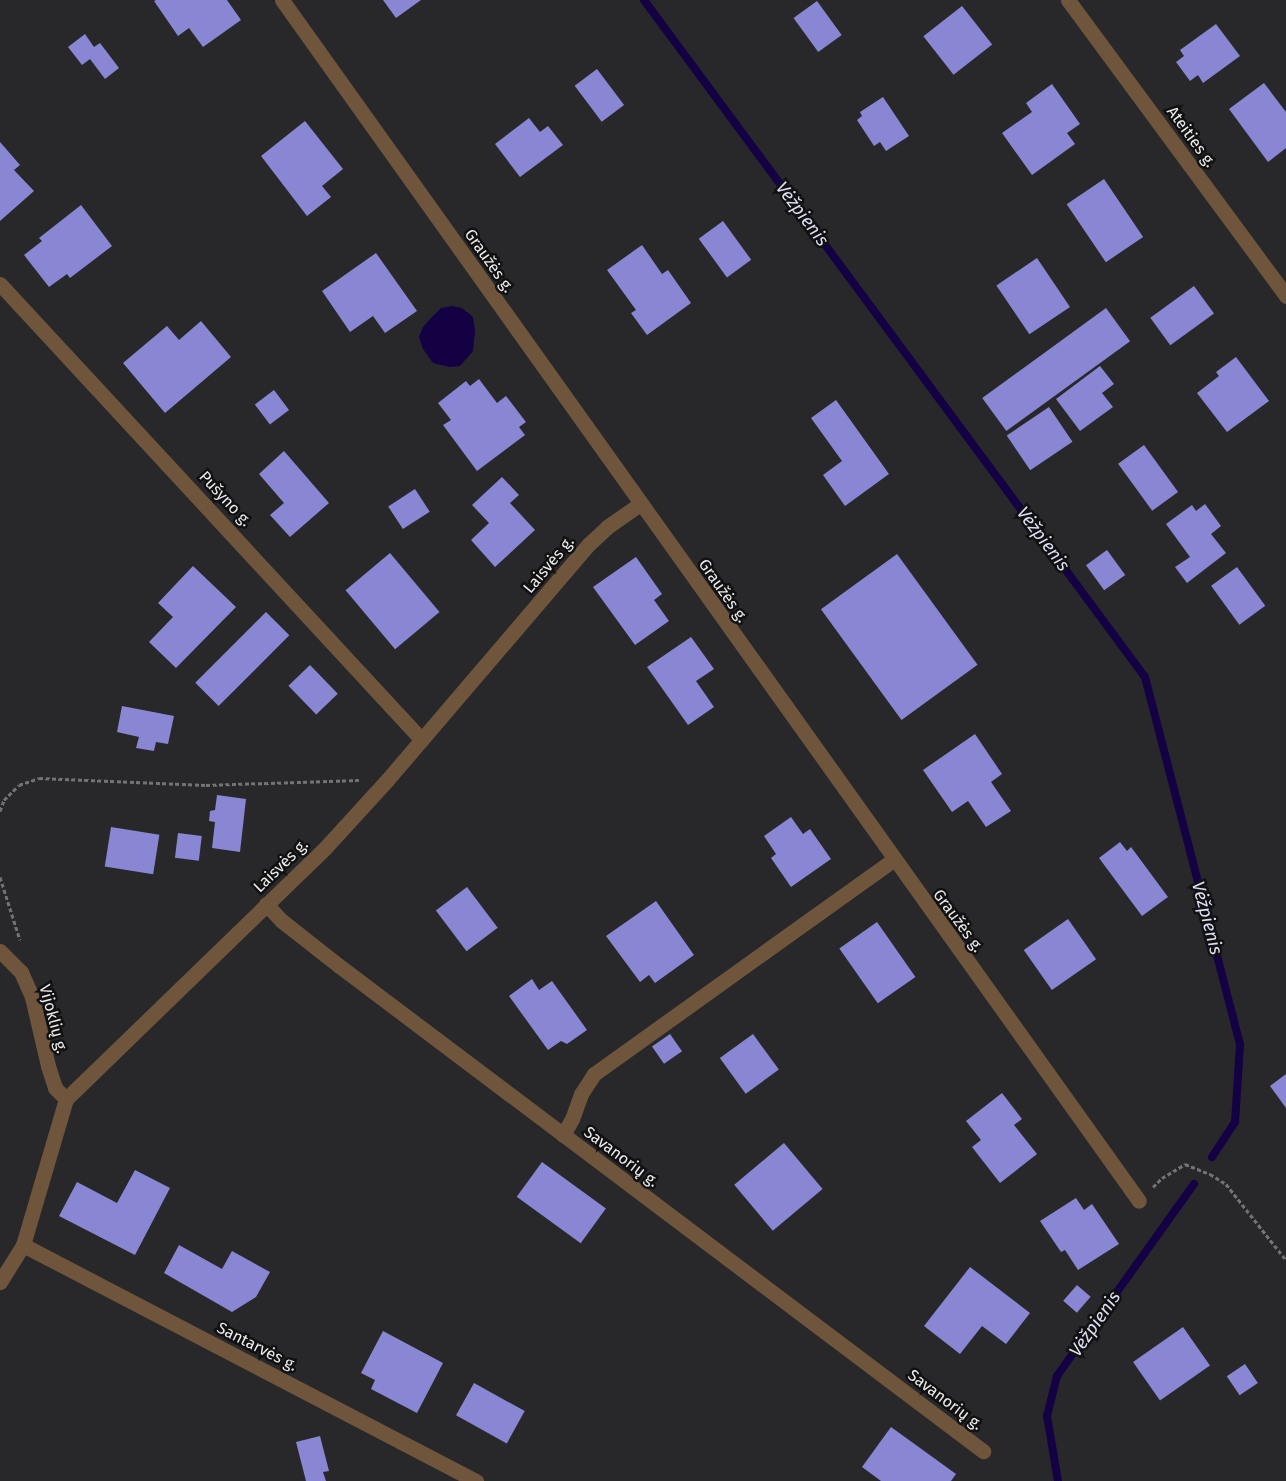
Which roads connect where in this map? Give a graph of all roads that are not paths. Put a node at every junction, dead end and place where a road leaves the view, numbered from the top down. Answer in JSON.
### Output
{"nodes":[{"id":1,"x":282,"y":0,"type":"edge"},
{"id":2,"x":1068,"y":0,"type":"edge"},
{"id":3,"x":0,"y":284,"type":"edge"},
{"id":4,"x":1286,"y":296,"type":"edge"},
{"id":5,"x":640,"y":504,"type":"junction"},
{"id":6,"x":422,"y":740,"type":"junction"},
{"id":7,"x":893,"y":860,"type":"junction"},
{"id":8,"x":266,"y":904,"type":"junction"},
{"id":9,"x":0,"y":951,"type":"edge"},
{"id":10,"x":66,"y":1099,"type":"junction"},
{"id":11,"x":562,"y":1135,"type":"junction"},
{"id":12,"x":1139,"y":1201,"type":"road end"},
{"id":13,"x":23,"y":1245,"type":"junction"},
{"id":14,"x":0,"y":1282,"type":"edge"},
{"id":15,"x":983,"y":1451,"type":"dead end"},
{"id":16,"x":476,"y":1481,"type":"edge"}],
"edges":[{"from":1,"to":5,"type":"street","name":"Graužės g."},
{"from":2,"to":4,"type":"street","name":"Ateities g."},
{"from":3,"to":6,"type":"street","name":"Pušyno g."},
{"from":5,"to":6,"type":"street","name":"Laisvės g."},
{"from":5,"to":7,"type":"street","name":"Graužės g."},
{"from":6,"to":8,"type":"street","name":"Laisvės g."},
{"from":7,"to":11,"type":"street","name":"Savanorių g."},
{"from":7,"to":12,"type":"street","name":"Graužės g."},
{"from":8,"to":10,"type":"street","name":"Laisvės g."},
{"from":8,"to":11,"type":"street"},
{"from":9,"to":10,"type":"street","name":"Vijoklių g."},
{"from":10,"to":13,"type":"street","name":"Laisvės g."},
{"from":11,"to":15,"type":"street","name":"Savanorių g."},
{"from":13,"to":14,"type":"street","name":"Laisvės g."},
{"from":13,"to":16,"type":"street","name":"Santarvės g."}]}
